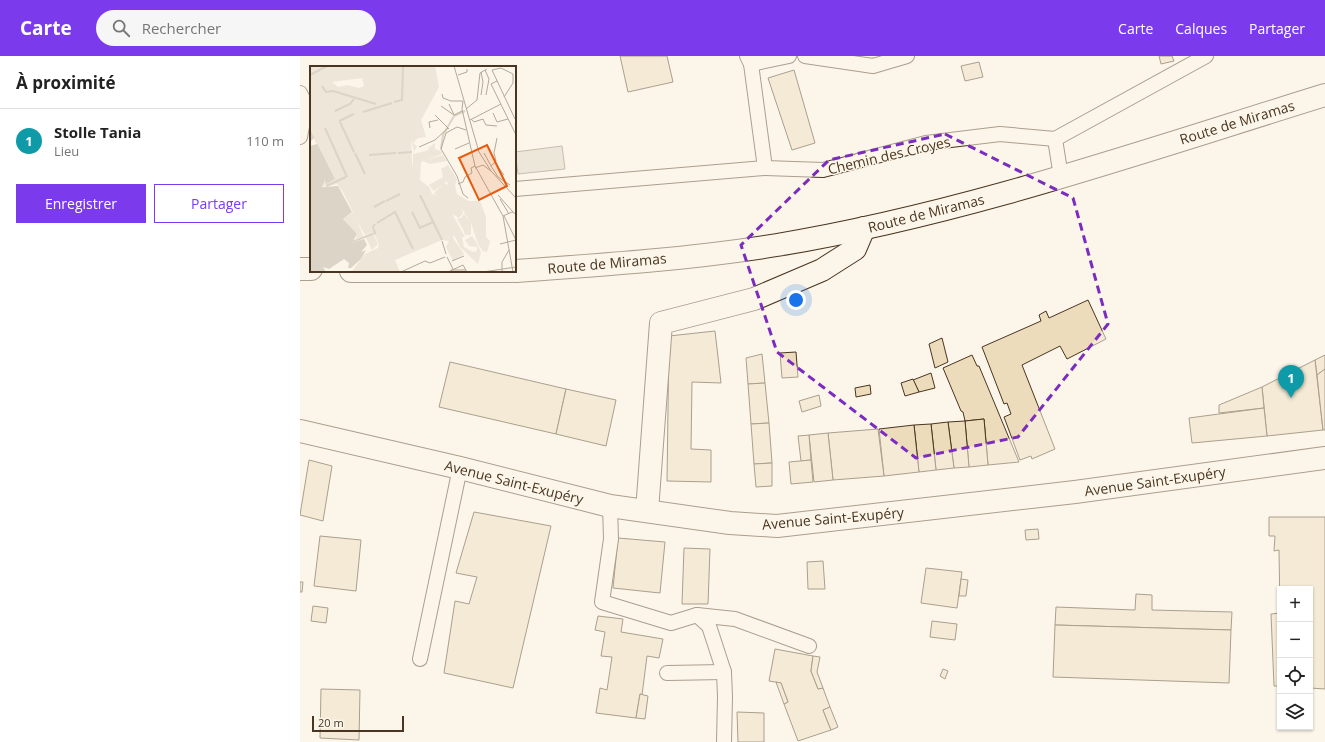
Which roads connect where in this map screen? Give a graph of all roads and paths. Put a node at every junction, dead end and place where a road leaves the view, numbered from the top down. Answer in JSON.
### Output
{"nodes":[{"id":1,"x":789,"y":56,"type":"edge"},
{"id":2,"x":805,"y":56,"type":"edge"},
{"id":3,"x":907,"y":56,"type":"edge"},
{"id":4,"x":1206,"y":56,"type":"edge"},
{"id":5,"x":749,"y":60,"type":"edge"},
{"id":6,"x":300,"y":93,"type":"edge"},
{"id":7,"x":1325,"y":95,"type":"edge"},
{"id":8,"x":300,"y":137,"type":"edge"},
{"id":9,"x":1055,"y":139,"type":"junction"},
{"id":10,"x":765,"y":168,"type":"junction"},
{"id":11,"x":1061,"y":177,"type":"junction"},
{"id":12,"x":516,"y":189,"type":"edge"},
{"id":13,"x":864,"y":228,"type":"junction"},
{"id":14,"x":516,"y":271,"type":"edge"},
{"id":15,"x":300,"y":431,"type":"edge"},
{"id":16,"x":1325,"y":458,"type":"edge"},
{"id":17,"x":460,"y":468,"type":"junction"},
{"id":18,"x":610,"y":506,"type":"junction"},
{"id":19,"x":647,"y":511,"type":"junction"},
{"id":20,"x":697,"y":615,"type":"junction"},
{"id":21,"x":809,"y":646,"type":"dead end"},
{"id":22,"x":420,"y":659,"type":"dead end"},
{"id":23,"x":724,"y":672,"type":"junction"},
{"id":24,"x":667,"y":673,"type":"dead end"},
{"id":25,"x":724,"y":742,"type":"edge"}],
"edges":[{"from":1,"to":5,"type":"lane"},
{"from":2,"to":3,"type":"lane"},
{"from":4,"to":9,"type":"lane"},
{"from":5,"to":10,"type":"lane"},
{"from":6,"to":8,"type":"lane"},
{"from":7,"to":11,"type":"street","name":"Route de Miramas"},
{"from":9,"to":10,"type":"lane","name":"Chemin des Croyes"},
{"from":9,"to":11,"type":"lane"},
{"from":10,"to":12,"type":"lane","name":"Chemin des Croyes"},
{"from":11,"to":13,"type":"street","name":"Route de Miramas"},
{"from":13,"to":14,"type":"street","name":"Route de Miramas"},
{"from":13,"to":19,"type":"street"},
{"from":15,"to":17,"type":"street","name":"Avenue Saint-Exupéry"},
{"from":16,"to":19,"type":"street","name":"Avenue Saint-Exupéry"},
{"from":17,"to":18,"type":"street","name":"Avenue Saint-Exupéry"},
{"from":17,"to":22,"type":"lane"},
{"from":18,"to":19,"type":"street","name":"Avenue Saint-Exupéry"},
{"from":18,"to":20,"type":"lane"},
{"from":20,"to":21,"type":"lane"},
{"from":20,"to":23,"type":"lane"},
{"from":23,"to":24,"type":"lane"},
{"from":23,"to":25,"type":"lane"}]}
